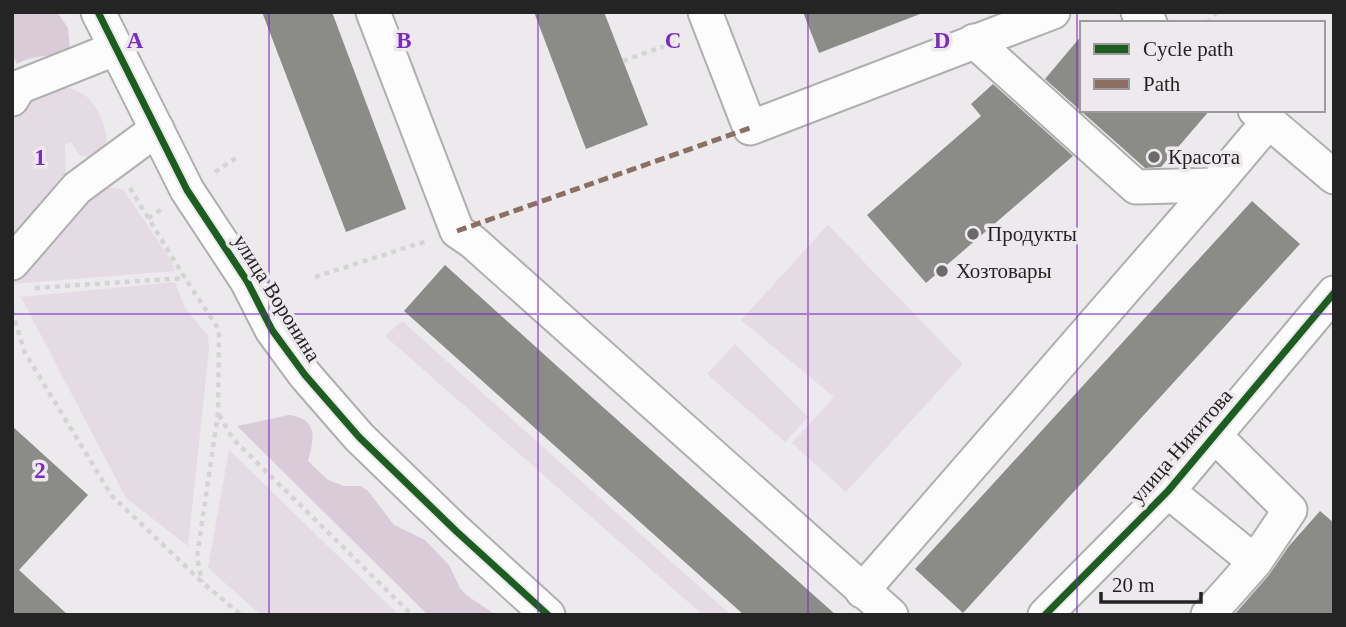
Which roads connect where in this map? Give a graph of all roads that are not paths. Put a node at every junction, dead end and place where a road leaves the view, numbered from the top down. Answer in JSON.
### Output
{"nodes":[{"id":1,"x":98,"y":12,"type":"edge"},
{"id":2,"x":373,"y":12,"type":"edge"},
{"id":3,"x":705,"y":12,"type":"edge"},
{"id":4,"x":1053,"y":12,"type":"edge"},
{"id":5,"x":974,"y":41,"type":"junction"},
{"id":6,"x":117,"y":48,"type":"junction"},
{"id":7,"x":12,"y":99,"type":"edge"},
{"id":8,"x":1261,"y":116,"type":"edge"},
{"id":9,"x":157,"y":129,"type":"junction"},
{"id":10,"x":1334,"y":177,"type":"edge"},
{"id":11,"x":1214,"y":185,"type":"junction"},
{"id":12,"x":19,"y":276,"type":"edge"},
{"id":13,"x":1329,"y":305,"type":"edge"},
{"id":14,"x":1215,"y":436,"type":"junction"},
{"id":15,"x":1168,"y":491,"type":"junction"},
{"id":16,"x":1255,"y":562,"type":"junction"},
{"id":17,"x":862,"y":591,"type":"junction"},
{"id":18,"x":548,"y":615,"type":"edge"},
{"id":19,"x":891,"y":615,"type":"edge"},
{"id":20,"x":1045,"y":615,"type":"edge"},
{"id":21,"x":1208,"y":615,"type":"edge"}],
"edges":[{"from":1,"to":6,"type":"street","name":"улица Воронина"},
{"from":2,"to":17,"type":"street"},
{"from":3,"to":5,"type":"street"},
{"from":4,"to":5,"type":"street"},
{"from":5,"to":11,"type":"street"},
{"from":6,"to":7,"type":"street"},
{"from":6,"to":9,"type":"street","name":"улица Воронина"},
{"from":8,"to":10,"type":"street"},
{"from":8,"to":11,"type":"street"},
{"from":9,"to":12,"type":"street"},
{"from":9,"to":18,"type":"street","name":"улица Воронина"},
{"from":11,"to":17,"type":"street"},
{"from":13,"to":14,"type":"street","name":"улица Никитова"},
{"from":14,"to":15,"type":"street","name":"улица Никитова"},
{"from":14,"to":16,"type":"street"},
{"from":15,"to":16,"type":"street"},
{"from":15,"to":20,"type":"street","name":"улица Никитова"},
{"from":16,"to":21,"type":"street"},
{"from":17,"to":19,"type":"street"}]}
